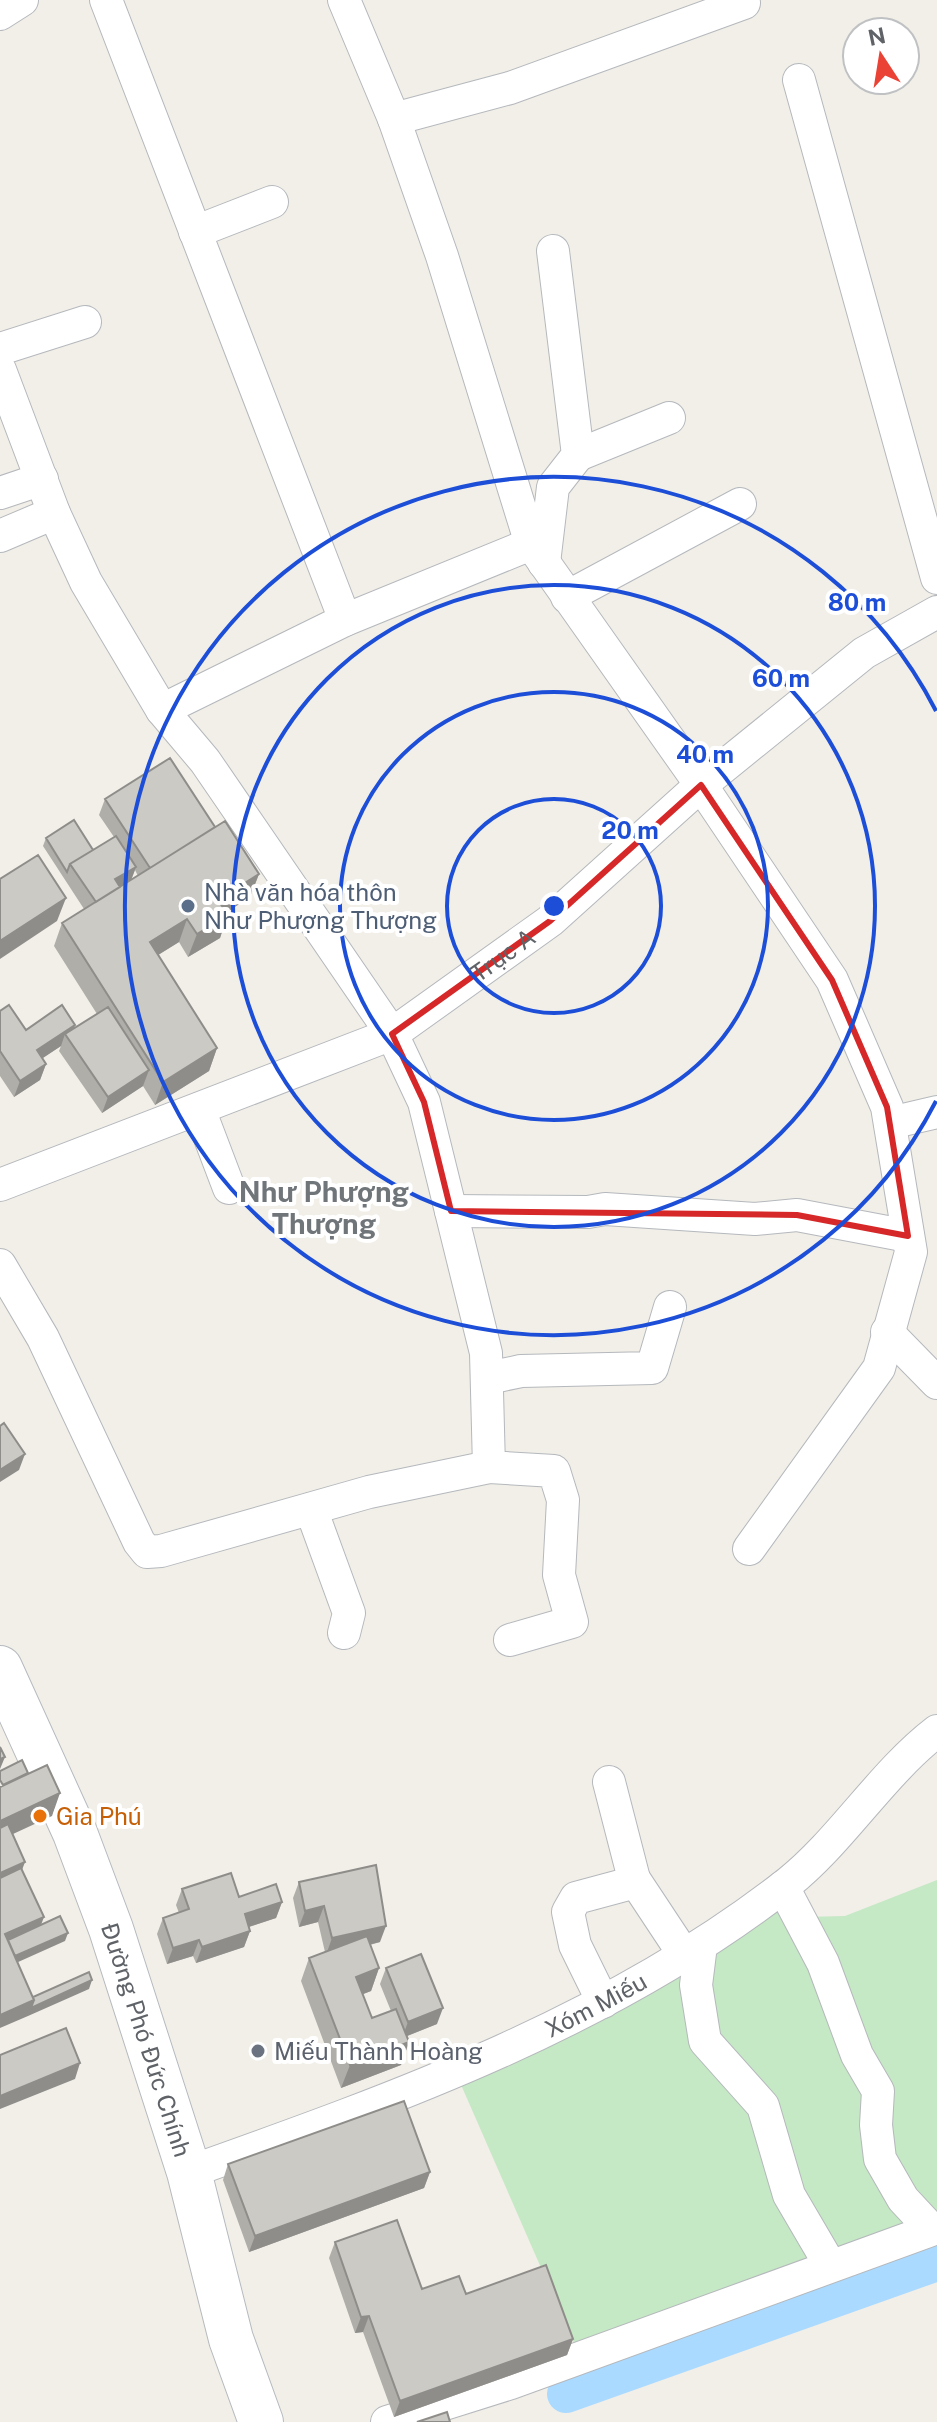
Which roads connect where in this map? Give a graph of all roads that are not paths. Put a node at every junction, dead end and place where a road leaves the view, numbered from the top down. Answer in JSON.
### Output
{"nodes":[{"id":1,"x":22,"y":0,"type":"edge"},
{"id":2,"x":106,"y":0,"type":"edge"},
{"id":3,"x":344,"y":0,"type":"edge"},
{"id":4,"x":744,"y":3,"type":"dead end"},
{"id":5,"x":0,"y":14,"type":"edge"},
{"id":6,"x":799,"y":80,"type":"dead end"},
{"id":7,"x":394,"y":119,"type":"junction"},
{"id":8,"x":272,"y":202,"type":"dead end"},
{"id":9,"x":195,"y":232,"type":"junction"},
{"id":10,"x":553,"y":251,"type":"dead end"},
{"id":11,"x":85,"y":322,"type":"dead end"},
{"id":12,"x":0,"y":349,"type":"edge"},
{"id":13,"x":0,"y":370,"type":"edge"},
{"id":14,"x":669,"y":418,"type":"dead end"},
{"id":15,"x":578,"y":455,"type":"junction"},
{"id":16,"x":42,"y":479,"type":"junction"},
{"id":17,"x":0,"y":493,"type":"edge"},
{"id":18,"x":740,"y":504,"type":"dead end"},
{"id":19,"x":54,"y":513,"type":"junction"},
{"id":20,"x":0,"y":536,"type":"edge"},
{"id":21,"x":537,"y":554,"type":"junction"},
{"id":22,"x":937,"y":578,"type":"edge"},
{"id":23,"x":567,"y":597,"type":"junction"},
{"id":24,"x":937,"y":612,"type":"edge"},
{"id":25,"x":345,"y":620,"type":"junction"},
{"id":26,"x":162,"y":710,"type":"junction"},
{"id":27,"x":701,"y":785,"type":"junction"},
{"id":28,"x":392,"y":1034,"type":"junction"},
{"id":29,"x":199,"y":1109,"type":"junction"},
{"id":30,"x":937,"y":1112,"type":"edge"},
{"id":31,"x":890,"y":1123,"type":"junction"},
{"id":32,"x":0,"y":1185,"type":"edge"},
{"id":33,"x":229,"y":1188,"type":"dead end"},
{"id":34,"x":451,"y":1211,"type":"junction"},
{"id":35,"x":919,"y":1246,"type":"edge"},
{"id":36,"x":0,"y":1265,"type":"edge"},
{"id":37,"x":670,"y":1307,"type":"dead end"},
{"id":38,"x":887,"y":1332,"type":"junction"},
{"id":39,"x":488,"y":1378,"type":"junction"},
{"id":40,"x":937,"y":1383,"type":"edge"},
{"id":41,"x":489,"y":1467,"type":"junction"},
{"id":42,"x":311,"y":1509,"type":"junction"},
{"id":43,"x":749,"y":1549,"type":"dead end"},
{"id":44,"x":344,"y":1633,"type":"dead end"},
{"id":45,"x":510,"y":1640,"type":"dead end"},
{"id":46,"x":0,"y":1668,"type":"edge"},
{"id":47,"x":937,"y":1731,"type":"edge"},
{"id":48,"x":609,"y":1782,"type":"dead end"},
{"id":49,"x":634,"y":1879,"type":"junction"},
{"id":50,"x":783,"y":1887,"type":"junction"},
{"id":51,"x":692,"y":1949,"type":"junction"},
{"id":52,"x":603,"y":2002,"type":"junction"},
{"id":53,"x":189,"y":2172,"type":"junction"},
{"id":54,"x":934,"y":2228,"type":"edge"},
{"id":55,"x":830,"y":2265,"type":"junction"},
{"id":56,"x":261,"y":2422,"type":"edge"},
{"id":57,"x":387,"y":2422,"type":"edge"}],
"edges":[{"from":1,"to":5,"type":"street"},
{"from":2,"to":9,"type":"street"},
{"from":3,"to":7,"type":"street"},
{"from":4,"to":7,"type":"street"},
{"from":6,"to":22,"type":"street"},
{"from":7,"to":21,"type":"street"},
{"from":8,"to":9,"type":"street"},
{"from":9,"to":25,"type":"street"},
{"from":10,"to":15,"type":"street"},
{"from":11,"to":12,"type":"street"},
{"from":13,"to":16,"type":"street"},
{"from":14,"to":15,"type":"street"},
{"from":15,"to":21,"type":"street"},
{"from":16,"to":17,"type":"street"},
{"from":16,"to":19,"type":"street"},
{"from":18,"to":23,"type":"street"},
{"from":19,"to":20,"type":"street"},
{"from":19,"to":26,"type":"street"},
{"from":21,"to":23,"type":"street"},
{"from":21,"to":25,"type":"street"},
{"from":23,"to":27,"type":"street"},
{"from":24,"to":27,"type":"street","name":"Trục A"},
{"from":25,"to":26,"type":"street"},
{"from":26,"to":28,"type":"street"},
{"from":27,"to":28,"type":"street","name":"Trục A"},
{"from":27,"to":31,"type":"street"},
{"from":28,"to":29,"type":"street","name":"Trục A"},
{"from":28,"to":34,"type":"street"},
{"from":29,"to":32,"type":"street","name":"Trục A"},
{"from":29,"to":33,"type":"street"},
{"from":30,"to":31,"type":"street"},
{"from":31,"to":35,"type":"street"},
{"from":34,"to":35,"type":"street"},
{"from":34,"to":39,"type":"street"},
{"from":35,"to":38,"type":"street"},
{"from":36,"to":42,"type":"street"},
{"from":37,"to":39,"type":"street"},
{"from":38,"to":40,"type":"street"},
{"from":38,"to":43,"type":"street"},
{"from":39,"to":41,"type":"street"},
{"from":41,"to":42,"type":"street"},
{"from":41,"to":45,"type":"street"},
{"from":42,"to":44,"type":"street"},
{"from":46,"to":53,"type":"main road","name":"Đường Phó Đức Chính"},
{"from":47,"to":50,"type":"street","name":"Xóm Miếu"},
{"from":48,"to":49,"type":"street"},
{"from":49,"to":51,"type":"street"},
{"from":49,"to":52,"type":"street"},
{"from":50,"to":51,"type":"street","name":"Xóm Miếu"},
{"from":50,"to":54,"type":"street"},
{"from":51,"to":52,"type":"street","name":"Xóm Miếu"},
{"from":51,"to":55,"type":"street"},
{"from":52,"to":53,"type":"street","name":"Xóm Miếu"},
{"from":53,"to":56,"type":"main road","name":"Đường Phó Đức Chính"},
{"from":54,"to":55,"type":"street"},
{"from":55,"to":57,"type":"street"}]}
